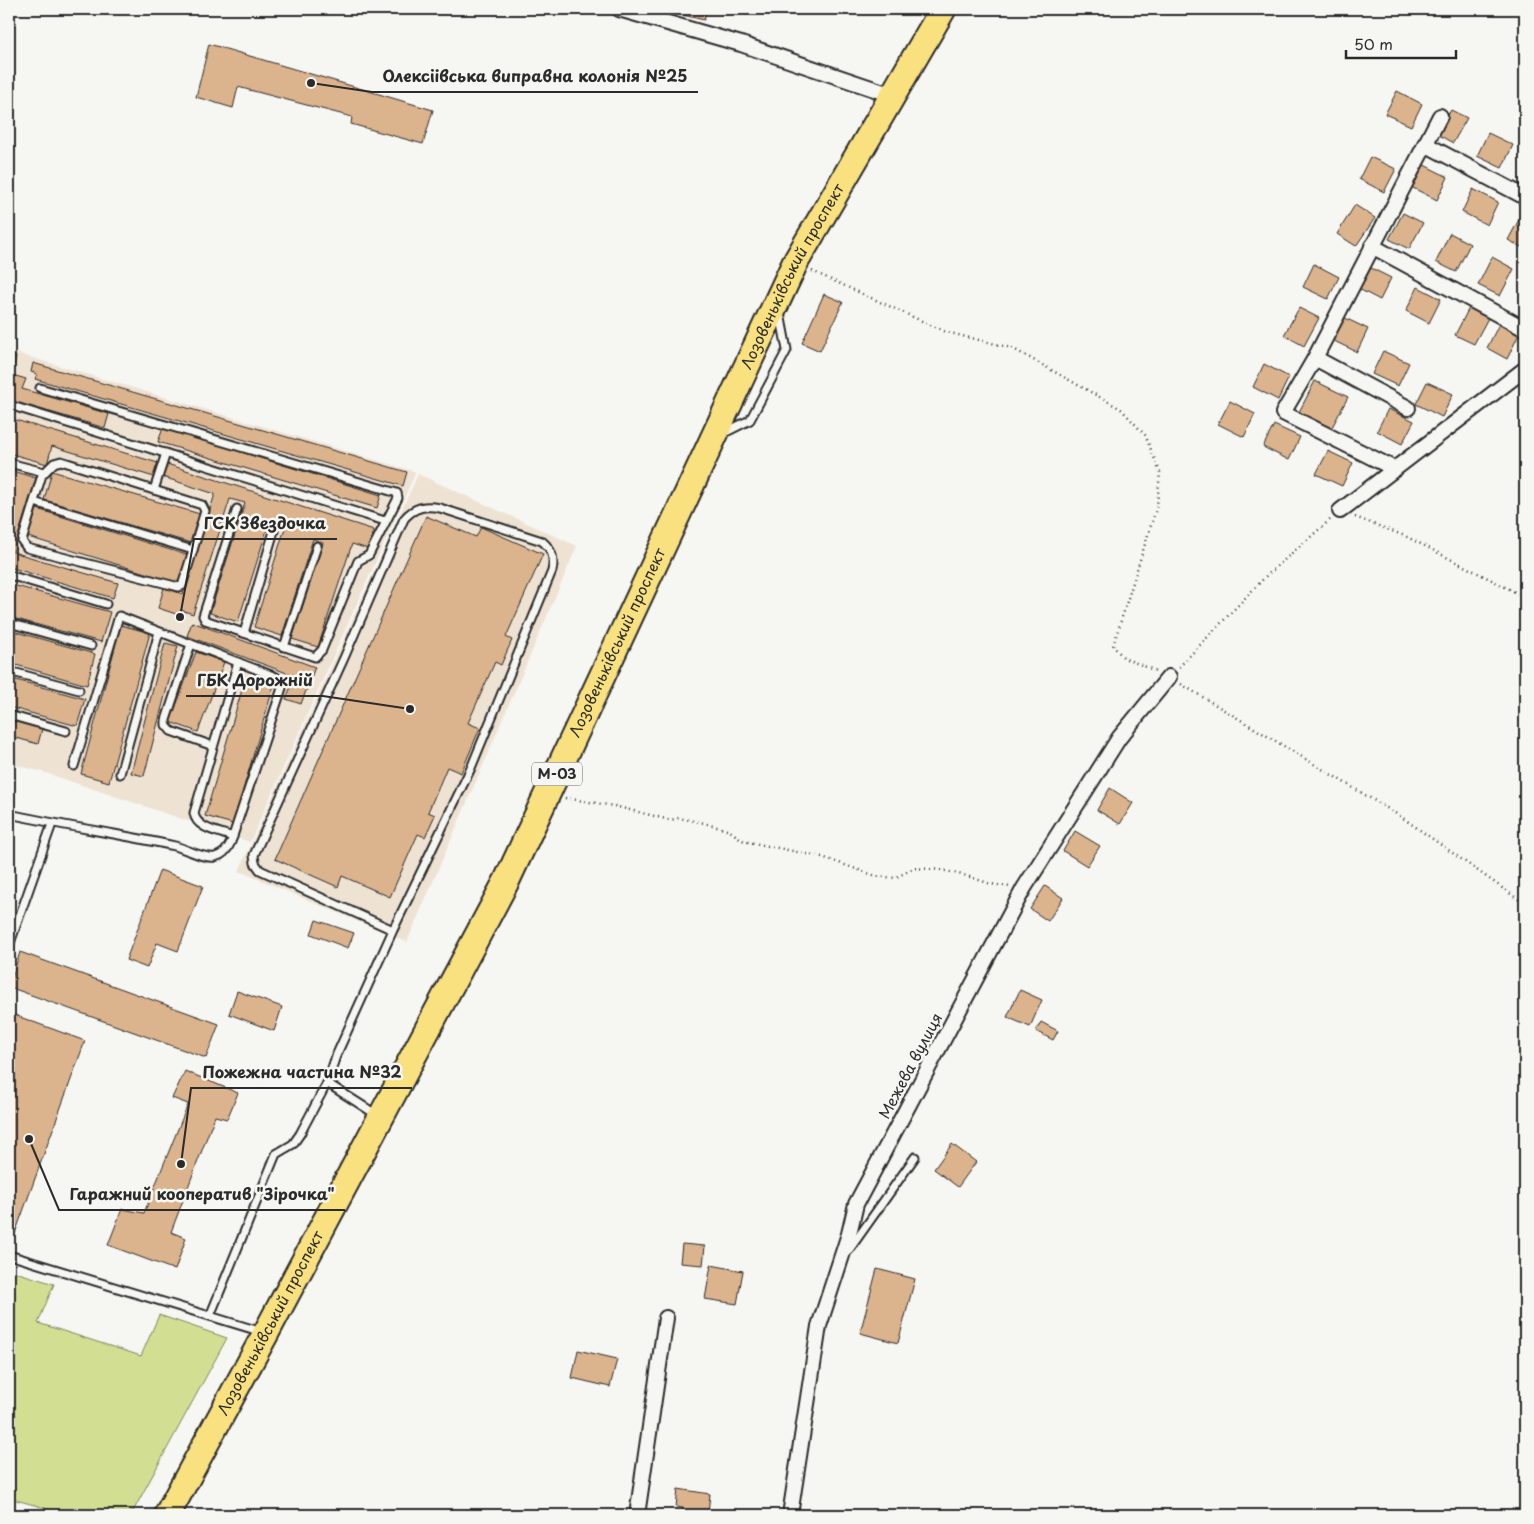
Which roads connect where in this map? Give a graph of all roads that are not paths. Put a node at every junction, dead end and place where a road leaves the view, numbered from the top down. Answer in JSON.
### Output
{"nodes":[{"id":1,"x":618,"y":9,"type":"edge"},
{"id":2,"x":953,"y":9,"type":"edge"},
{"id":3,"x":938,"y":15,"type":"edge"},
{"id":4,"x":892,"y":95,"type":"junction"},
{"id":5,"x":1440,"y":116,"type":"dead end"},
{"id":6,"x":1425,"y":144,"type":"junction"},
{"id":7,"x":1525,"y":196,"type":"edge"},
{"id":8,"x":1372,"y":246,"type":"junction"},
{"id":9,"x":1525,"y":329,"type":"edge"},
{"id":10,"x":1315,"y":358,"type":"junction"},
{"id":11,"x":1525,"y":369,"type":"edge"},
{"id":12,"x":40,"y":388,"type":"dead end"},
{"id":13,"x":9,"y":405,"type":"edge"},
{"id":14,"x":1408,"y":408,"type":"dead end"},
{"id":15,"x":166,"y":454,"type":"junction"},
{"id":16,"x":9,"y":462,"type":"edge"},
{"id":17,"x":1395,"y":469,"type":"junction"},
{"id":18,"x":44,"y":472,"type":"junction"},
{"id":19,"x":154,"y":490,"type":"junction"},
{"id":20,"x":34,"y":502,"type":"junction"},
{"id":21,"x":237,"y":509,"type":"dead end"},
{"id":22,"x":1340,"y":511,"type":"road end"},
{"id":23,"x":385,"y":521,"type":"junction"},
{"id":24,"x":274,"y":531,"type":"dead end"},
{"id":25,"x":317,"y":546,"type":"dead end"},
{"id":26,"x":193,"y":550,"type":"junction"},
{"id":27,"x":9,"y":575,"type":"edge"},
{"id":28,"x":106,"y":604,"type":"dead end"},
{"id":29,"x":9,"y":623,"type":"edge"},
{"id":30,"x":159,"y":632,"type":"junction"},
{"id":31,"x":244,"y":633,"type":"junction"},
{"id":32,"x":191,"y":644,"type":"junction"},
{"id":33,"x":91,"y":646,"type":"dead end"},
{"id":34,"x":284,"y":647,"type":"junction"},
{"id":35,"x":238,"y":662,"type":"junction"},
{"id":36,"x":9,"y":671,"type":"edge"},
{"id":37,"x":1169,"y":677,"type":"road end"},
{"id":38,"x":79,"y":690,"type":"dead end"},
{"id":39,"x":9,"y":715,"type":"edge"},
{"id":40,"x":66,"y":731,"type":"dead end"},
{"id":41,"x":213,"y":746,"type":"junction"},
{"id":42,"x":74,"y":766,"type":"dead end"},
{"id":43,"x":120,"y":774,"type":"dead end"},
{"id":44,"x":9,"y":814,"type":"edge"},
{"id":45,"x":52,"y":824,"type":"junction"},
{"id":46,"x":233,"y":837,"type":"junction"},
{"id":47,"x":393,"y":930,"type":"junction"},
{"id":48,"x":9,"y":946,"type":"edge"},
{"id":49,"x":327,"y":1083,"type":"junction"},
{"id":50,"x":381,"y":1118,"type":"junction"},
{"id":51,"x":915,"y":1157,"type":"dead end"},
{"id":52,"x":9,"y":1255,"type":"edge"},
{"id":53,"x":840,"y":1263,"type":"junction"},
{"id":54,"x":210,"y":1316,"type":"junction"},
{"id":55,"x":666,"y":1318,"type":"dead end"},
{"id":56,"x":266,"y":1333,"type":"junction"},
{"id":57,"x":167,"y":1515,"type":"edge"},
{"id":58,"x":637,"y":1515,"type":"edge"},
{"id":59,"x":790,"y":1515,"type":"edge"}],
"edges":[{"from":1,"to":4,"type":"street"},
{"from":2,"to":3,"type":"highway"},
{"from":3,"to":4,"type":"highway","name":"Лозовеньківський проспект","number":"М-03"},
{"from":4,"to":50,"type":"highway","name":"Лозовеньківський проспект","number":"М-03"},
{"from":5,"to":6,"type":"street"},
{"from":6,"to":7,"type":"street"},
{"from":6,"to":8,"type":"street"},
{"from":8,"to":9,"type":"street"},
{"from":8,"to":10,"type":"street"},
{"from":10,"to":14,"type":"street"},
{"from":10,"to":17,"type":"street"},
{"from":11,"to":17,"type":"street"},
{"from":12,"to":23,"type":"lane"},
{"from":13,"to":15,"type":"lane"},
{"from":15,"to":19,"type":"lane"},
{"from":15,"to":23,"type":"lane"},
{"from":16,"to":18,"type":"lane"},
{"from":17,"to":22,"type":"street"},
{"from":18,"to":19,"type":"lane"},
{"from":18,"to":20,"type":"lane"},
{"from":19,"to":26,"type":"lane"},
{"from":20,"to":26,"type":"lane"},
{"from":20,"to":26,"type":"lane"},
{"from":21,"to":31,"type":"lane"},
{"from":23,"to":34,"type":"lane"},
{"from":24,"to":31,"type":"lane"},
{"from":25,"to":34,"type":"lane"},
{"from":27,"to":28,"type":"lane"},
{"from":29,"to":33,"type":"lane"},
{"from":30,"to":32,"type":"lane"},
{"from":30,"to":42,"type":"lane"},
{"from":30,"to":43,"type":"lane"},
{"from":31,"to":34,"type":"lane"},
{"from":32,"to":35,"type":"lane"},
{"from":32,"to":41,"type":"lane"},
{"from":35,"to":41,"type":"lane"},
{"from":35,"to":46,"type":"lane"},
{"from":36,"to":38,"type":"lane"},
{"from":37,"to":53,"type":"street","name":"Межева вулиця"},
{"from":39,"to":40,"type":"lane"},
{"from":41,"to":46,"type":"lane"},
{"from":44,"to":45,"type":"lane"},
{"from":45,"to":46,"type":"lane"},
{"from":45,"to":48,"type":"lane"},
{"from":47,"to":47,"type":"lane"},
{"from":47,"to":49,"type":"lane"},
{"from":49,"to":50,"type":"lane"},
{"from":49,"to":54,"type":"lane"},
{"from":50,"to":56,"type":"highway","name":"Лозовеньківський проспект","number":"М-03"},
{"from":51,"to":53,"type":"lane"},
{"from":52,"to":54,"type":"lane"},
{"from":53,"to":59,"type":"street","name":"Межева вулиця"},
{"from":54,"to":56,"type":"lane"},
{"from":55,"to":58,"type":"street"},
{"from":56,"to":57,"type":"highway","name":"Лозовеньківський проспект","number":"М-03"}]}
